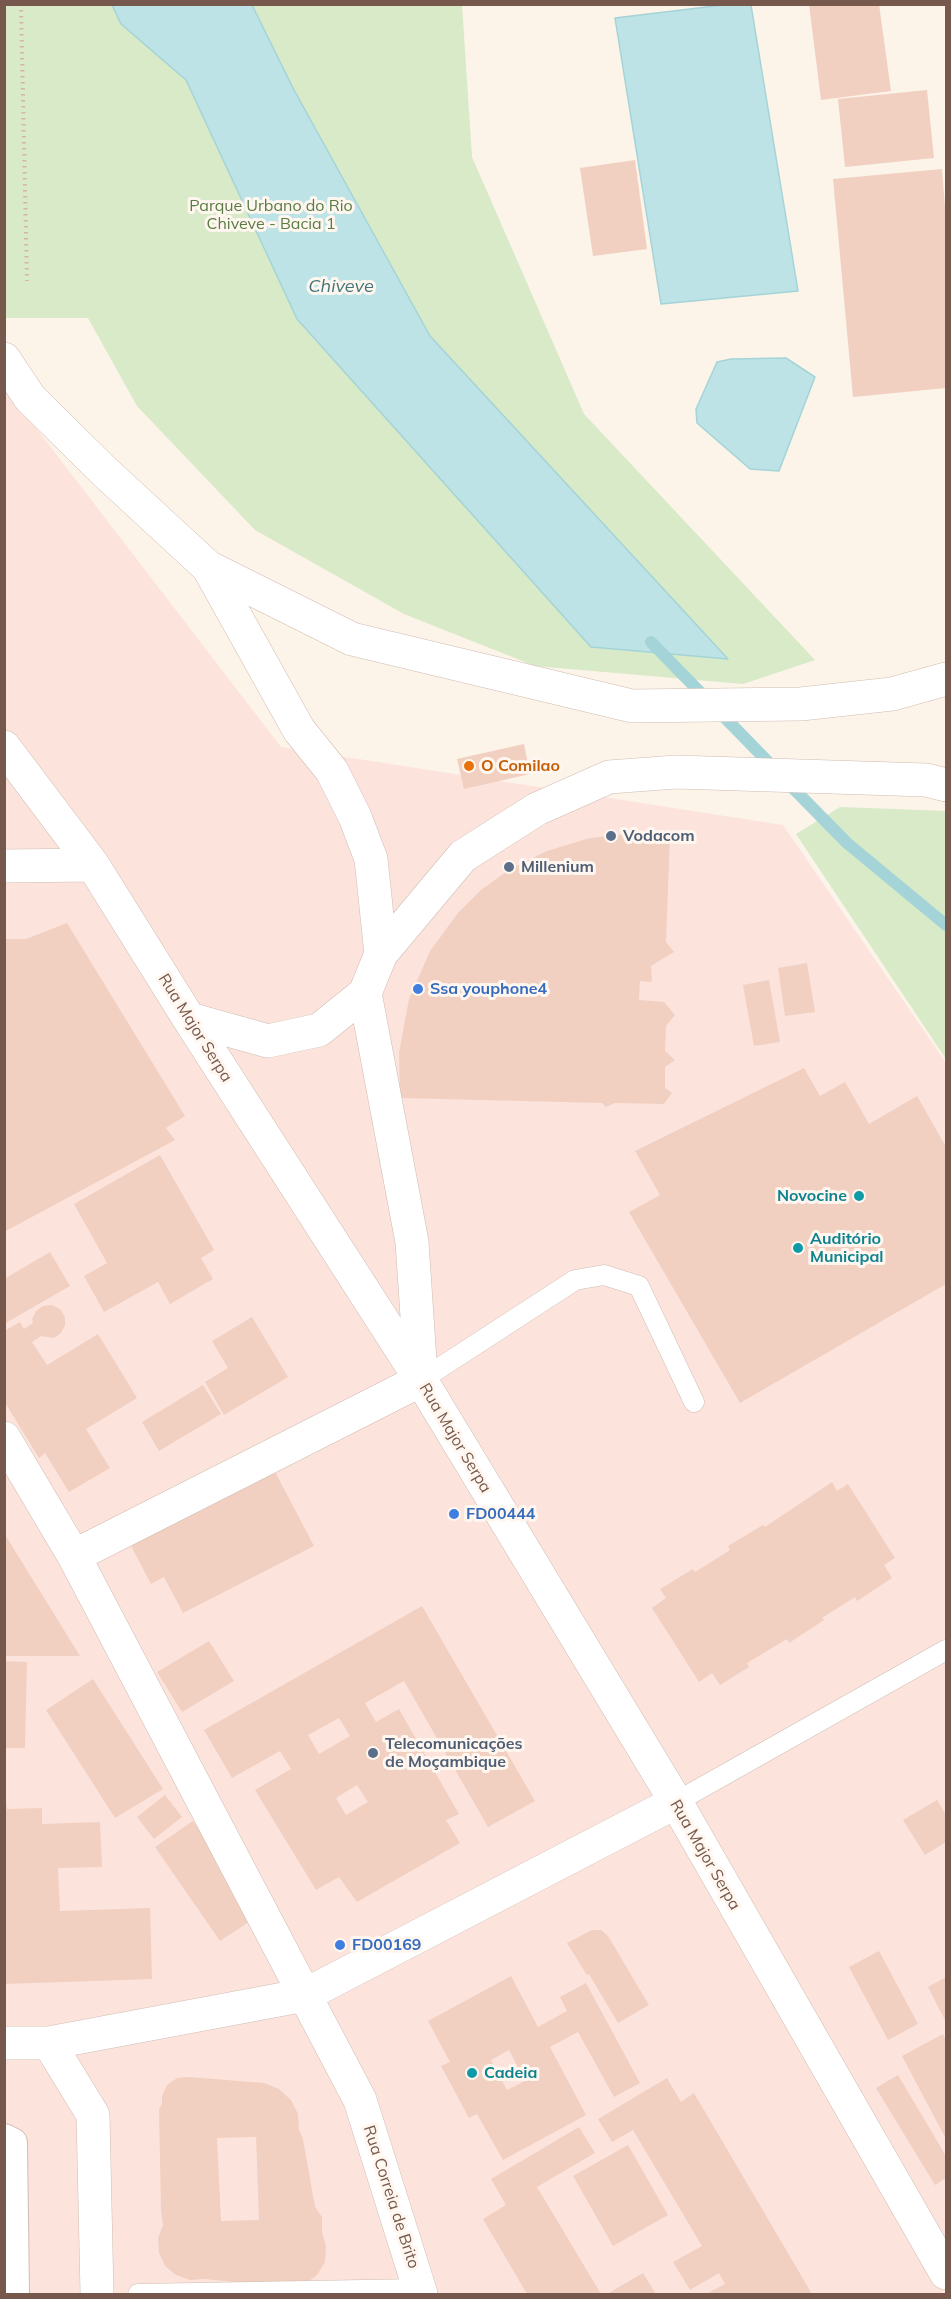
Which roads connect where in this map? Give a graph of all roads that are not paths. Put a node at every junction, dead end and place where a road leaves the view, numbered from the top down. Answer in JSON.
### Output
{"nodes":[{"id":1,"x":4,"y":359,"type":"edge"},
{"id":2,"x":17,"y":398,"type":"edge"},
{"id":3,"x":208,"y":567,"type":"junction"},
{"id":4,"x":946,"y":679,"type":"edge"},
{"id":5,"x":4,"y":747,"type":"edge"},
{"id":6,"x":936,"y":782,"type":"edge"},
{"id":7,"x":93,"y":865,"type":"junction"},
{"id":8,"x":4,"y":866,"type":"edge"},
{"id":9,"x":381,"y":954,"type":"junction"},
{"id":10,"x":365,"y":993,"type":"junction"},
{"id":11,"x":189,"y":1019,"type":"junction"},
{"id":12,"x":421,"y":1380,"type":"junction"},
{"id":13,"x":694,"y":1402,"type":"dead end"},
{"id":14,"x":4,"y":1438,"type":"edge"},
{"id":15,"x":74,"y":1556,"type":"junction"},
{"id":16,"x":946,"y":1650,"type":"edge"},
{"id":17,"x":676,"y":1803,"type":"junction"},
{"id":18,"x":305,"y":1995,"type":"junction"},
{"id":19,"x":4,"y":2043,"type":"edge"},
{"id":20,"x":49,"y":2043,"type":"junction"},
{"id":21,"x":4,"y":2139,"type":"edge"},
{"id":22,"x":946,"y":2274,"type":"edge"},
{"id":23,"x":421,"y":2292,"type":"edge"},
{"id":24,"x":14,"y":2295,"type":"edge"},
{"id":25,"x":97,"y":2295,"type":"edge"},
{"id":26,"x":138,"y":2295,"type":"edge"}],
"edges":[{"from":1,"to":2,"type":"street"},
{"from":2,"to":3,"type":"street"},
{"from":3,"to":4,"type":"street"},
{"from":3,"to":9,"type":"street"},
{"from":5,"to":7,"type":"street","name":"Rua Major Serpa"},
{"from":6,"to":9,"type":"street"},
{"from":7,"to":8,"type":"street"},
{"from":7,"to":11,"type":"street","name":"Rua Major Serpa"},
{"from":9,"to":10,"type":"street"},
{"from":10,"to":11,"type":"street"},
{"from":10,"to":12,"type":"street"},
{"from":11,"to":12,"type":"street","name":"Rua Major Serpa"},
{"from":12,"to":13,"type":"lane"},
{"from":12,"to":15,"type":"street"},
{"from":12,"to":17,"type":"street","name":"Rua Major Serpa"},
{"from":14,"to":15,"type":"street","name":"Rua Correia de Brito"},
{"from":15,"to":18,"type":"street","name":"Rua Correia de Brito"},
{"from":16,"to":17,"type":"lane"},
{"from":17,"to":18,"type":"street"},
{"from":17,"to":22,"type":"street","name":"Rua Major Serpa"},
{"from":18,"to":20,"type":"street"},
{"from":18,"to":23,"type":"street","name":"Rua Correia de Brito"},
{"from":19,"to":20,"type":"street"},
{"from":20,"to":25,"type":"street"},
{"from":21,"to":24,"type":"street"},
{"from":23,"to":26,"type":"lane"}]}
